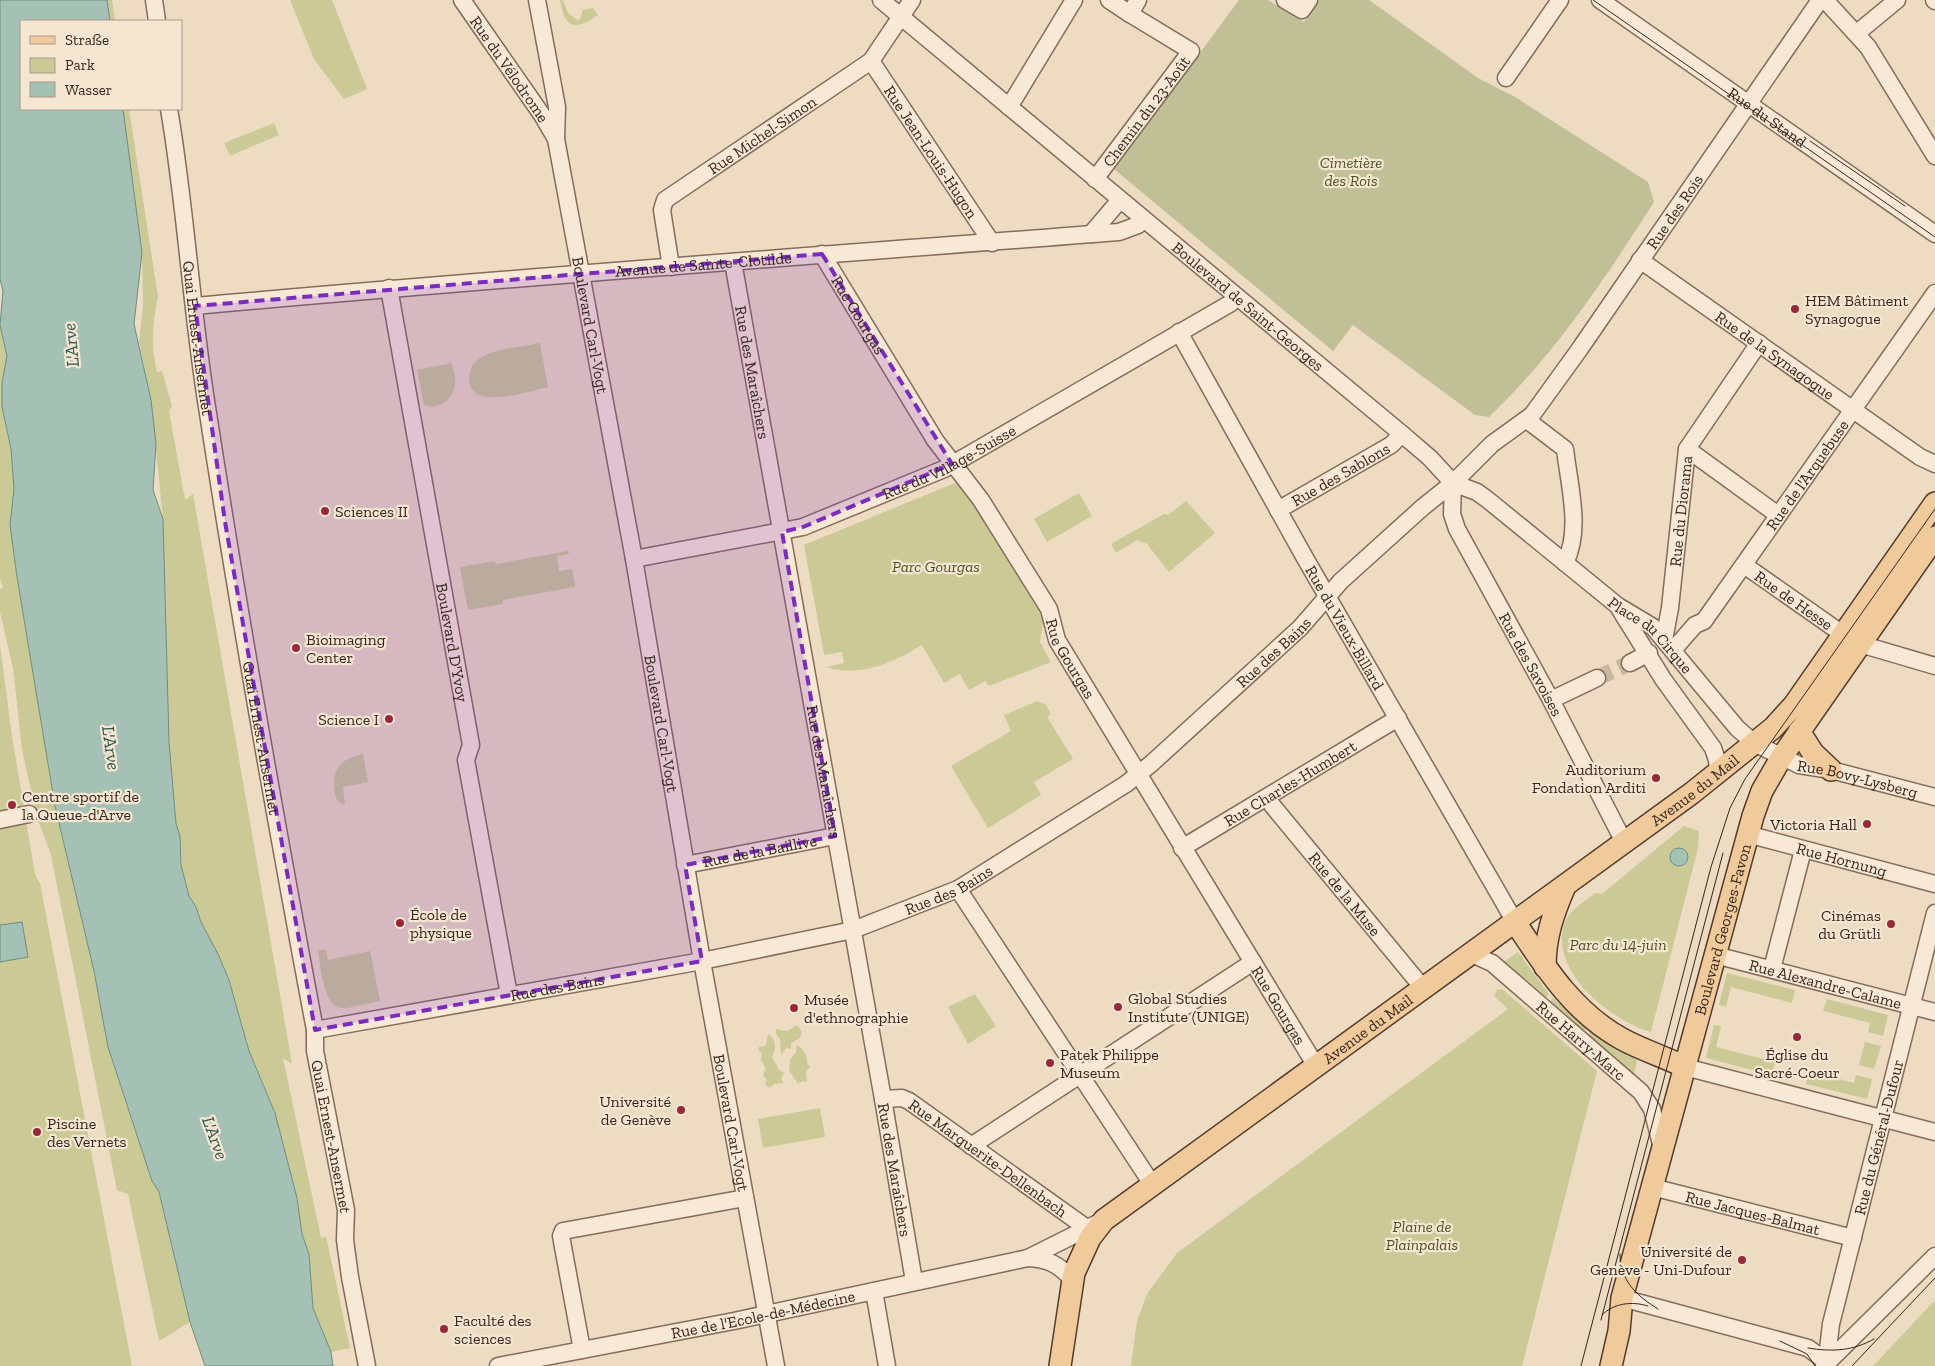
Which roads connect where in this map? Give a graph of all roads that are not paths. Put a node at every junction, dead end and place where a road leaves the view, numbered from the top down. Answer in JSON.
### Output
{"nodes":[{"id":1,"x":154,"y":0,"type":"edge"},
{"id":2,"x":462,"y":0,"type":"edge"},
{"id":3,"x":537,"y":0,"type":"edge"},
{"id":4,"x":881,"y":0,"type":"edge"},
{"id":5,"x":912,"y":0,"type":"edge"},
{"id":6,"x":1074,"y":0,"type":"edge"},
{"id":7,"x":1109,"y":0,"type":"edge"},
{"id":8,"x":1285,"y":0,"type":"edge"},
{"id":9,"x":1309,"y":0,"type":"edge"},
{"id":10,"x":1560,"y":0,"type":"edge"},
{"id":11,"x":1600,"y":0,"type":"edge"},
{"id":12,"x":1820,"y":0,"type":"edge"},
{"id":13,"x":1825,"y":0,"type":"edge"},
{"id":14,"x":1897,"y":0,"type":"edge"},
{"id":15,"x":1134,"y":7,"type":"edge"},
{"id":16,"x":901,"y":17,"type":"junction"},
{"id":17,"x":157,"y":20,"type":"edge"},
{"id":18,"x":1857,"y":33,"type":"junction"},
{"id":19,"x":871,"y":60,"type":"junction"},
{"id":20,"x":1506,"y":78,"type":"dead end"},
{"id":21,"x":552,"y":82,"type":"junction"},
{"id":22,"x":1748,"y":102,"type":"junction"},
{"id":23,"x":534,"y":104,"type":"junction"},
{"id":24,"x":1009,"y":107,"type":"junction"},
{"id":25,"x":169,"y":110,"type":"edge"},
{"id":26,"x":556,"y":139,"type":"junction"},
{"id":27,"x":1935,"y":156,"type":"edge"},
{"id":28,"x":1095,"y":179,"type":"junction"},
{"id":29,"x":1120,"y":200,"type":"junction"},
{"id":30,"x":1143,"y":219,"type":"junction"},
{"id":31,"x":1091,"y":234,"type":"junction"},
{"id":32,"x":1935,"y":234,"type":"edge"},
{"id":33,"x":992,"y":243,"type":"junction"},
{"id":34,"x":822,"y":254,"type":"junction"},
{"id":35,"x":1640,"y":260,"type":"junction"},
{"id":36,"x":733,"y":262,"type":"junction"},
{"id":37,"x":671,"y":267,"type":"junction"},
{"id":38,"x":580,"y":273,"type":"junction"},
{"id":39,"x":389,"y":288,"type":"junction"},
{"id":40,"x":1935,"y":293,"type":"edge"},
{"id":41,"x":1236,"y":297,"type":"junction"},
{"id":42,"x":195,"y":306,"type":"junction"},
{"id":43,"x":1179,"y":332,"type":"junction"},
{"id":44,"x":1759,"y":343,"type":"junction"},
{"id":45,"x":1853,"y":408,"type":"junction"},
{"id":46,"x":1527,"y":420,"type":"junction"},
{"id":47,"x":1402,"y":434,"type":"junction"},
{"id":48,"x":1687,"y":449,"type":"junction"},
{"id":49,"x":1928,"y":460,"type":"edge"},
{"id":50,"x":952,"y":464,"type":"junction"},
{"id":51,"x":1453,"y":483,"type":"junction"},
{"id":52,"x":1935,"y":503,"type":"edge"},
{"id":53,"x":1278,"y":510,"type":"junction"},
{"id":54,"x":1778,"y":515,"type":"junction"},
{"id":55,"x":782,"y":532,"type":"junction"},
{"id":56,"x":1935,"y":536,"type":"edge"},
{"id":57,"x":634,"y":558,"type":"junction"},
{"id":58,"x":1565,"y":563,"type":"junction"},
{"id":59,"x":1744,"y":565,"type":"junction"},
{"id":60,"x":1327,"y":597,"type":"junction"},
{"id":61,"x":1618,"y":606,"type":"junction"},
{"id":62,"x":1852,"y":639,"type":"junction"},
{"id":63,"x":1669,"y":645,"type":"junction"},
{"id":64,"x":1649,"y":653,"type":"junction"},
{"id":65,"x":1630,"y":662,"type":"tunnel mouth"},
{"id":66,"x":1935,"y":666,"type":"edge"},
{"id":67,"x":1597,"y":678,"type":"tunnel mouth"},
{"id":68,"x":1551,"y":700,"type":"junction"},
{"id":69,"x":1398,"y":718,"type":"junction"},
{"id":70,"x":1799,"y":731,"type":"junction"},
{"id":71,"x":1754,"y":743,"type":"junction"},
{"id":72,"x":1781,"y":758,"type":"junction"},
{"id":73,"x":1831,"y":770,"type":"junction"},
{"id":74,"x":1718,"y":772,"type":"junction"},
{"id":75,"x":1139,"y":775,"type":"junction"},
{"id":76,"x":1268,"y":797,"type":"junction"},
{"id":77,"x":1935,"y":797,"type":"edge"},
{"id":78,"x":29,"y":814,"type":"dead end"},
{"id":79,"x":0,"y":820,"type":"edge"},
{"id":80,"x":1747,"y":834,"type":"junction"},
{"id":81,"x":835,"y":836,"type":"junction"},
{"id":82,"x":1624,"y":842,"type":"junction"},
{"id":83,"x":1182,"y":848,"type":"junction"},
{"id":84,"x":1803,"y":850,"type":"junction"},
{"id":85,"x":685,"y":865,"type":"junction"},
{"id":86,"x":1935,"y":884,"type":"edge"},
{"id":87,"x":1565,"y":885,"type":"junction"},
{"id":88,"x":958,"y":888,"type":"junction"},
{"id":89,"x":1935,"y":913,"type":"edge"},
{"id":90,"x":1515,"y":922,"type":"junction"},
{"id":91,"x":853,"y":930,"type":"junction"},
{"id":92,"x":1472,"y":954,"type":"junction"},
{"id":93,"x":1715,"y":955,"type":"junction"},
{"id":94,"x":702,"y":961,"type":"junction"},
{"id":95,"x":1253,"y":962,"type":"junction"},
{"id":96,"x":1545,"y":967,"type":"junction"},
{"id":97,"x":1772,"y":969,"type":"junction"},
{"id":98,"x":1423,"y":988,"type":"junction"},
{"id":99,"x":509,"y":995,"type":"junction"},
{"id":100,"x":1911,"y":1006,"type":"junction"},
{"id":101,"x":1935,"y":1012,"type":"edge"},
{"id":102,"x":315,"y":1030,"type":"junction"},
{"id":103,"x":1316,"y":1066,"type":"junction"},
{"id":104,"x":1686,"y":1066,"type":"junction"},
{"id":105,"x":1080,"y":1074,"type":"junction"},
{"id":106,"x":883,"y":1099,"type":"junction"},
{"id":107,"x":1882,"y":1118,"type":"junction"},
{"id":108,"x":1935,"y":1132,"type":"edge"},
{"id":109,"x":971,"y":1146,"type":"junction"},
{"id":110,"x":1662,"y":1148,"type":"junction"},
{"id":111,"x":1152,"y":1184,"type":"junction"},
{"id":112,"x":1652,"y":1187,"type":"junction"},
{"id":113,"x":745,"y":1198,"type":"junction"},
{"id":114,"x":1096,"y":1224,"type":"junction"},
{"id":115,"x":1852,"y":1238,"type":"junction"},
{"id":116,"x":1935,"y":1256,"type":"edge"},
{"id":117,"x":1028,"y":1258,"type":"junction"},
{"id":118,"x":1072,"y":1279,"type":"junction"},
{"id":119,"x":914,"y":1281,"type":"junction"},
{"id":120,"x":874,"y":1291,"type":"junction"},
{"id":121,"x":1622,"y":1298,"type":"junction"},
{"id":122,"x":766,"y":1314,"type":"junction"},
{"id":123,"x":582,"y":1350,"type":"junction"},
{"id":124,"x":1826,"y":1365,"type":"edge"},
{"id":125,"x":366,"y":1366,"type":"edge"},
{"id":126,"x":498,"y":1366,"type":"edge"},
{"id":127,"x":776,"y":1366,"type":"edge"},
{"id":128,"x":887,"y":1366,"type":"edge"},
{"id":129,"x":1060,"y":1366,"type":"edge"},
{"id":130,"x":1611,"y":1366,"type":"edge"}],
"edges":[{"from":1,"to":17,"type":"street"},
{"from":2,"to":23,"type":"street","name":"Rue du Vélodrome"},
{"from":3,"to":21,"type":"street","name":"Boulevard Carl-Vogt"},
{"from":4,"to":16,"type":"street","name":"Boulevard de Saint-Georges"},
{"from":5,"to":16,"type":"street","name":"Rue Michel-Simon"},
{"from":6,"to":24,"type":"street"},
{"from":7,"to":15,"type":"street","name":"Chemin du 23-Août"},
{"from":8,"to":9,"type":"street"},
{"from":10,"to":20,"type":"street"},
{"from":11,"to":22,"type":"street","name":"Rue du Stand"},
{"from":12,"to":22,"type":"street","name":"Rue des Rois"},
{"from":13,"to":18,"type":"street"},
{"from":14,"to":18,"type":"street"},
{"from":15,"to":28,"type":"street","name":"Chemin du 23-Août"},
{"from":16,"to":19,"type":"street","name":"Rue Michel-Simon"},
{"from":16,"to":24,"type":"street","name":"Boulevard de Saint-Georges"},
{"from":18,"to":27,"type":"street"},
{"from":19,"to":33,"type":"street","name":"Rue Jean-Louis-Hugon"},
{"from":19,"to":37,"type":"street","name":"Rue Michel-Simon"},
{"from":21,"to":23,"type":"street"},
{"from":21,"to":26,"type":"street","name":"Boulevard Carl-Vogt"},
{"from":22,"to":32,"type":"street","name":"Rue du Stand"},
{"from":22,"to":35,"type":"street","name":"Rue des Rois"},
{"from":23,"to":26,"type":"street","name":"Rue du Vélodrome"},
{"from":24,"to":28,"type":"street","name":"Boulevard de Saint-Georges"},
{"from":25,"to":42,"type":"street","name":"Quai Ernest-Ansermet"},
{"from":26,"to":38,"type":"street","name":"Boulevard Carl-Vogt"},
{"from":28,"to":29,"type":"street","name":"Boulevard de Saint-Georges"},
{"from":29,"to":30,"type":"street","name":"Boulevard de Saint-Georges"},
{"from":29,"to":31,"type":"street"},
{"from":30,"to":31,"type":"street","name":"Avenue de Sainte-Clotilde"},
{"from":30,"to":41,"type":"street","name":"Boulevard de Saint-Georges"},
{"from":31,"to":33,"type":"street","name":"Avenue de Sainte-Clotilde"},
{"from":33,"to":34,"type":"street","name":"Avenue de Sainte-Clotilde"},
{"from":34,"to":36,"type":"street","name":"Avenue de Sainte-Clotilde"},
{"from":34,"to":50,"type":"street","name":"Rue Gourgas"},
{"from":35,"to":44,"type":"street","name":"Rue de la Synagogue"},
{"from":35,"to":46,"type":"street","name":"Rue des Rois"},
{"from":36,"to":37,"type":"street","name":"Avenue de Sainte-Clotilde"},
{"from":36,"to":55,"type":"street","name":"Rue des Maraîchers"},
{"from":37,"to":38,"type":"street","name":"Avenue de Sainte-Clotilde"},
{"from":38,"to":39,"type":"street","name":"Avenue de Sainte-Clotilde"},
{"from":38,"to":57,"type":"street","name":"Boulevard Carl-Vogt"},
{"from":39,"to":42,"type":"street","name":"Avenue de Sainte-Clotilde"},
{"from":39,"to":99,"type":"street","name":"Boulevard D'Yvoy"},
{"from":40,"to":45,"type":"street","name":"Rue de l'Arquebuse"},
{"from":41,"to":43,"type":"street","name":"Rue du Village-Suisse"},
{"from":41,"to":47,"type":"street","name":"Boulevard de Saint-Georges"},
{"from":42,"to":102,"type":"street","name":"Quai Ernest-Ansermet"},
{"from":43,"to":50,"type":"street","name":"Rue du Village-Suisse"},
{"from":43,"to":53,"type":"street","name":"Rue du Vieux-Billard"},
{"from":44,"to":45,"type":"street","name":"Rue de la Synagogue"},
{"from":44,"to":48,"type":"street","name":"Rue du Diorama"},
{"from":45,"to":49,"type":"street","name":"Rue de la Synagogue"},
{"from":45,"to":54,"type":"street","name":"Rue de l'Arquebuse"},
{"from":46,"to":51,"type":"street","name":"Rue des Rois"},
{"from":46,"to":58,"type":"street"},
{"from":47,"to":51,"type":"street","name":"Boulevard de Saint-Georges"},
{"from":47,"to":53,"type":"street","name":"Rue des Sablons"},
{"from":48,"to":54,"type":"street"},
{"from":48,"to":63,"type":"street","name":"Rue du Diorama"},
{"from":50,"to":55,"type":"street","name":"Rue du Village-Suisse"},
{"from":50,"to":75,"type":"street","name":"Rue Gourgas"},
{"from":51,"to":58,"type":"street","name":"Boulevard de Saint-Georges"},
{"from":51,"to":60,"type":"street","name":"Rue des Bains"},
{"from":51,"to":68,"type":"street","name":"Rue des Savoises"},
{"from":52,"to":62,"type":"main road","name":"Boulevard Georges-Favon"},
{"from":53,"to":60,"type":"street","name":"Rue du Vieux-Billard"},
{"from":54,"to":59,"type":"street","name":"Rue de l'Arquebuse"},
{"from":55,"to":57,"type":"street","name":"Rue du Village-Suisse"},
{"from":55,"to":81,"type":"street","name":"Rue des Maraîchers"},
{"from":56,"to":62,"type":"main road","name":"Boulevard Georges-Favon"},
{"from":57,"to":85,"type":"street","name":"Boulevard Carl-Vogt"},
{"from":58,"to":61,"type":"street","name":"Boulevard de Saint-Georges"},
{"from":59,"to":62,"type":"street","name":"Rue de Hesse"},
{"from":59,"to":63,"type":"street","name":"Rue de l'Arquebuse"},
{"from":60,"to":69,"type":"street","name":"Rue du Vieux-Billard"},
{"from":60,"to":75,"type":"street","name":"Rue des Bains"},
{"from":61,"to":63,"type":"street","name":"Place du Cirque"},
{"from":61,"to":64,"type":"street","name":"Place du Cirque"},
{"from":62,"to":66,"type":"street","name":"Rue de Hesse"},
{"from":62,"to":70,"type":"main road","name":"Boulevard Georges-Favon"},
{"from":62,"to":71,"type":"main road","name":"Boulevard Georges-Favon"},
{"from":63,"to":71,"type":"street","name":"Place du Cirque"},
{"from":64,"to":65,"type":"street"},
{"from":64,"to":74,"type":"street","name":"Place du Cirque"},
{"from":67,"to":68,"type":"street"},
{"from":68,"to":82,"type":"street","name":"Rue des Savoises"},
{"from":69,"to":76,"type":"street","name":"Rue Charles-Humbert"},
{"from":69,"to":90,"type":"street","name":"Rue du Vieux-Billard"},
{"from":70,"to":72,"type":"main road","name":"Boulevard Georges-Favon"},
{"from":70,"to":73,"type":"main road"},
{"from":71,"to":72,"type":"street","name":"Place du Cirque"},
{"from":71,"to":74,"type":"main road","name":"Avenue du Mail"},
{"from":72,"to":73,"type":"street","name":"Rue Bovy-Lysberg"},
{"from":72,"to":80,"type":"main road","name":"Boulevard Georges-Favon"},
{"from":73,"to":77,"type":"street","name":"Rue Bovy-Lysberg"},
{"from":74,"to":82,"type":"main road","name":"Avenue du Mail"},
{"from":75,"to":83,"type":"street","name":"Rue Gourgas"},
{"from":75,"to":88,"type":"street","name":"Rue des Bains"},
{"from":76,"to":83,"type":"street","name":"Rue Charles-Humbert"},
{"from":76,"to":98,"type":"street","name":"Rue de la Muse"},
{"from":78,"to":79,"type":"street"},
{"from":80,"to":84,"type":"street","name":"Rue Hornung"},
{"from":80,"to":93,"type":"main road","name":"Boulevard Georges-Favon"},
{"from":81,"to":85,"type":"street","name":"Rue de la Baillive"},
{"from":81,"to":91,"type":"street","name":"Rue des Maraîchers"},
{"from":82,"to":87,"type":"main road","name":"Avenue du Mail"},
{"from":83,"to":95,"type":"street","name":"Rue Gourgas"},
{"from":84,"to":86,"type":"street","name":"Rue Hornung"},
{"from":84,"to":97,"type":"street"},
{"from":85,"to":94,"type":"street","name":"Boulevard Carl-Vogt"},
{"from":87,"to":90,"type":"main road","name":"Avenue du Mail"},
{"from":87,"to":96,"type":"main road"},
{"from":88,"to":91,"type":"street","name":"Rue des Bains"},
{"from":88,"to":105,"type":"street"},
{"from":89,"to":100,"type":"street","name":"Rue du Général-Dufour"},
{"from":90,"to":92,"type":"main road","name":"Avenue du Mail"},
{"from":90,"to":96,"type":"main road","name":"Rue Harry-Marc"},
{"from":91,"to":94,"type":"street","name":"Rue des Bains"},
{"from":91,"to":106,"type":"street","name":"Rue des Maraîchers"},
{"from":92,"to":98,"type":"main road","name":"Avenue du Mail"},
{"from":92,"to":110,"type":"street","name":"Rue Harry-Marc"},
{"from":93,"to":97,"type":"street","name":"Rue Alexandre-Calame"},
{"from":93,"to":104,"type":"main road","name":"Boulevard Georges-Favon"},
{"from":94,"to":99,"type":"street","name":"Rue des Bains"},
{"from":94,"to":113,"type":"street","name":"Boulevard Carl-Vogt"},
{"from":95,"to":103,"type":"street","name":"Rue Gourgas"},
{"from":95,"to":105,"type":"street"},
{"from":96,"to":104,"type":"main road","name":"Rue Harry-Marc"},
{"from":97,"to":100,"type":"street","name":"Rue Alexandre-Calame"},
{"from":98,"to":103,"type":"main road","name":"Avenue du Mail"},
{"from":99,"to":102,"type":"street","name":"Rue des Bains"},
{"from":100,"to":101,"type":"street","name":"Rue Alexandre-Calame"},
{"from":100,"to":107,"type":"street","name":"Rue du Général-Dufour"},
{"from":102,"to":125,"type":"street","name":"Quai Ernest-Ansermet"},
{"from":103,"to":111,"type":"main road","name":"Avenue du Mail"},
{"from":104,"to":107,"type":"street"},
{"from":104,"to":110,"type":"main road","name":"Boulevard Georges-Favon"},
{"from":105,"to":109,"type":"street"},
{"from":105,"to":111,"type":"street"},
{"from":106,"to":109,"type":"street","name":"Rue Marguerite-Dellenbach"},
{"from":106,"to":119,"type":"street","name":"Rue des Maraîchers"},
{"from":107,"to":108,"type":"street"},
{"from":107,"to":115,"type":"street","name":"Rue du Général-Dufour"},
{"from":109,"to":114,"type":"street","name":"Rue Marguerite-Dellenbach"},
{"from":110,"to":112,"type":"main road","name":"Boulevard Georges-Favon"},
{"from":111,"to":114,"type":"main road","name":"Avenue du Mail"},
{"from":112,"to":115,"type":"street","name":"Rue Jacques-Balmat"},
{"from":112,"to":121,"type":"main road","name":"Boulevard Georges-Favon"},
{"from":113,"to":122,"type":"street","name":"Boulevard Carl-Vogt"},
{"from":113,"to":123,"type":"street"},
{"from":114,"to":117,"type":"street"},
{"from":114,"to":118,"type":"main road","name":"Avenue du Mail"},
{"from":115,"to":124,"type":"street","name":"Rue du Général-Dufour"},
{"from":116,"to":124,"type":"street"},
{"from":117,"to":118,"type":"street"},
{"from":117,"to":119,"type":"street","name":"Rue de l'Ecole-de-Médecine"},
{"from":118,"to":129,"type":"main road","name":"Avenue du Mail"},
{"from":119,"to":120,"type":"street","name":"Rue de l'Ecole-de-Médecine"},
{"from":120,"to":122,"type":"street","name":"Rue de l'Ecole-de-Médecine"},
{"from":120,"to":128,"type":"street"},
{"from":121,"to":124,"type":"street"},
{"from":121,"to":130,"type":"main road","name":"Boulevard Georges-Favon"},
{"from":122,"to":123,"type":"street","name":"Rue de l'Ecole-de-Médecine"},
{"from":122,"to":127,"type":"street","name":"Boulevard Carl-Vogt"},
{"from":123,"to":126,"type":"street","name":"Rue de l'Ecole-de-Médecine"}]}
